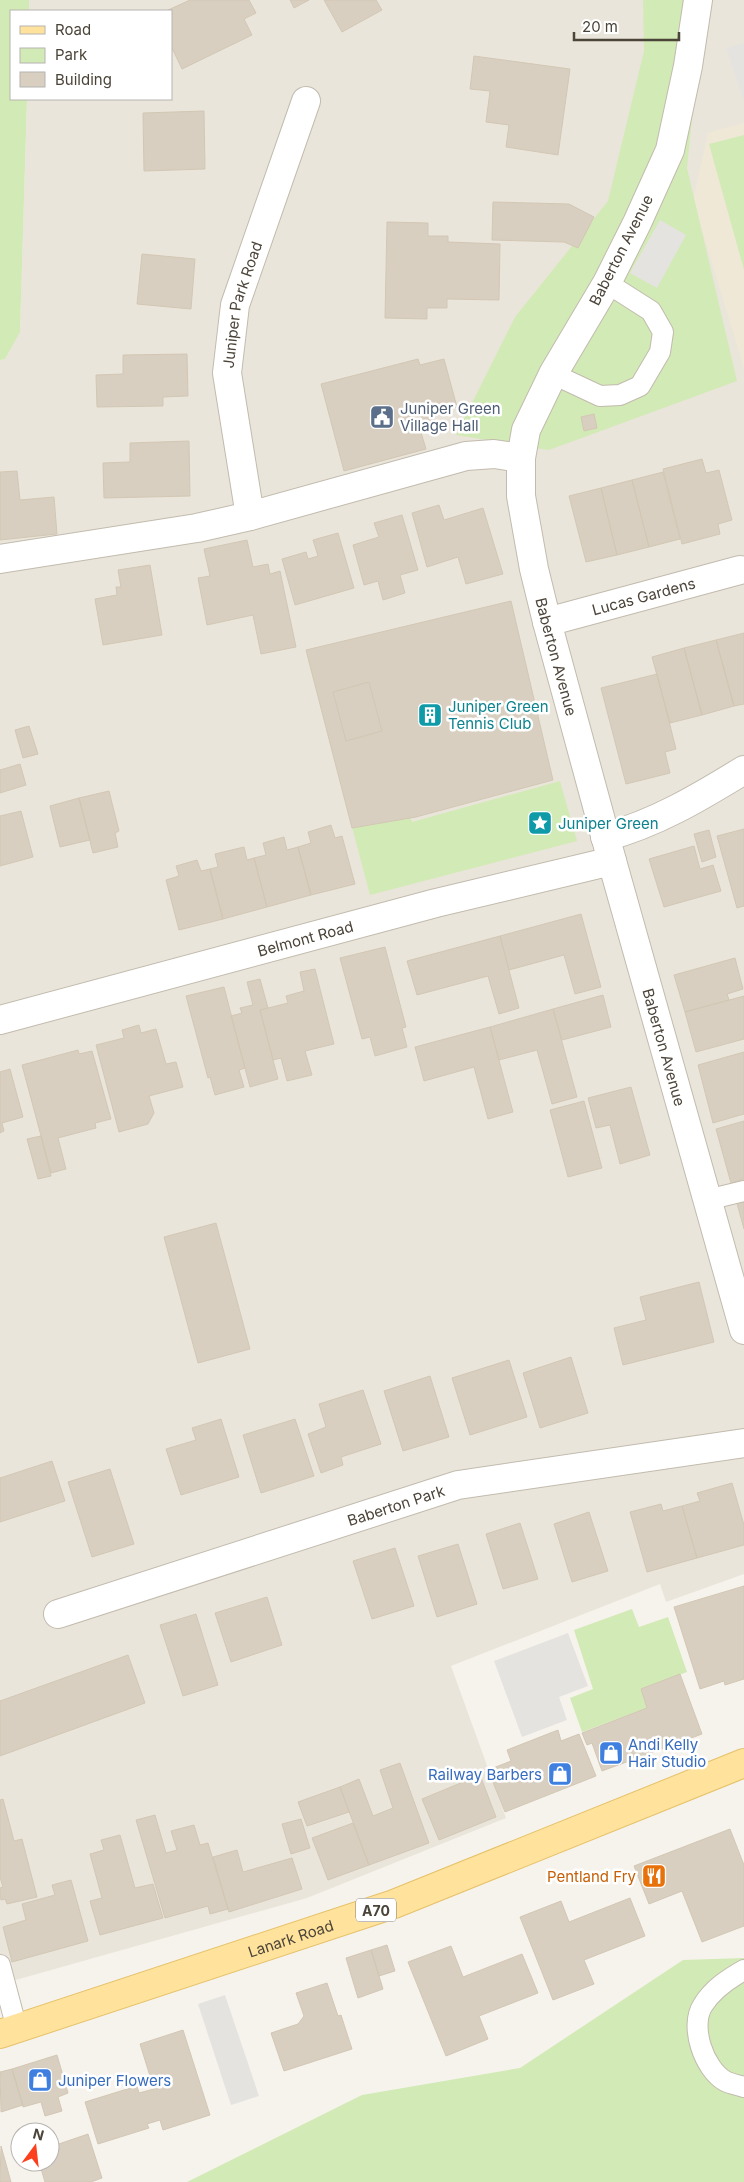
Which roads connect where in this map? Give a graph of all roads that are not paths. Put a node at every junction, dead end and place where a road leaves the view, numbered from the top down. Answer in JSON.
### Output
{"nodes":[{"id":1,"x":698,"y":0,"type":"edge"},
{"id":2,"x":306,"y":101,"type":"dead end"},
{"id":3,"x":607,"y":283,"type":"junction"},
{"id":4,"x":553,"y":374,"type":"junction"},
{"id":5,"x":521,"y":458,"type":"junction"},
{"id":6,"x":250,"y":516,"type":"junction"},
{"id":7,"x":0,"y":559,"type":"edge"},
{"id":8,"x":740,"y":570,"type":"dead end"},
{"id":9,"x":547,"y":622,"type":"junction"},
{"id":10,"x":744,"y":770,"type":"edge"},
{"id":11,"x":608,"y":849,"type":"junction"},
{"id":12,"x":0,"y":1020,"type":"edge"},
{"id":13,"x":744,"y":1191,"type":"edge"},
{"id":14,"x":707,"y":1200,"type":"junction"},
{"id":15,"x":744,"y":1330,"type":"edge"},
{"id":16,"x":744,"y":1443,"type":"edge"},
{"id":17,"x":58,"y":1614,"type":"dead end"},
{"id":18,"x":744,"y":1763,"type":"edge"},
{"id":19,"x":0,"y":1965,"type":"edge"},
{"id":20,"x":744,"y":1970,"type":"edge"},
{"id":21,"x":9,"y":2032,"type":"edge"},
{"id":22,"x":744,"y":2087,"type":"edge"}],
"edges":[{"from":1,"to":3,"type":"street","name":"Baberton Avenue"},
{"from":2,"to":6,"type":"street","name":"Juniper Park Road"},
{"from":3,"to":4,"type":"street","name":"Baberton Avenue"},
{"from":3,"to":4,"type":"lane"},
{"from":4,"to":5,"type":"street","name":"Baberton Avenue"},
{"from":5,"to":6,"type":"street"},
{"from":5,"to":9,"type":"street","name":"Baberton Avenue"},
{"from":6,"to":7,"type":"street"},
{"from":8,"to":9,"type":"street","name":"Lucas Gardens"},
{"from":9,"to":11,"type":"street","name":"Baberton Avenue"},
{"from":10,"to":11,"type":"street","name":"Belmont Road"},
{"from":11,"to":12,"type":"street","name":"Belmont Road"},
{"from":11,"to":14,"type":"street","name":"Baberton Avenue"},
{"from":13,"to":14,"type":"lane"},
{"from":14,"to":15,"type":"street","name":"Baberton Avenue"},
{"from":16,"to":17,"type":"street","name":"Baberton Park"},
{"from":18,"to":21,"type":"main road","name":"Lanark Road","number":"A70"},
{"from":19,"to":21,"type":"lane"},
{"from":20,"to":22,"type":"lane"}]}
